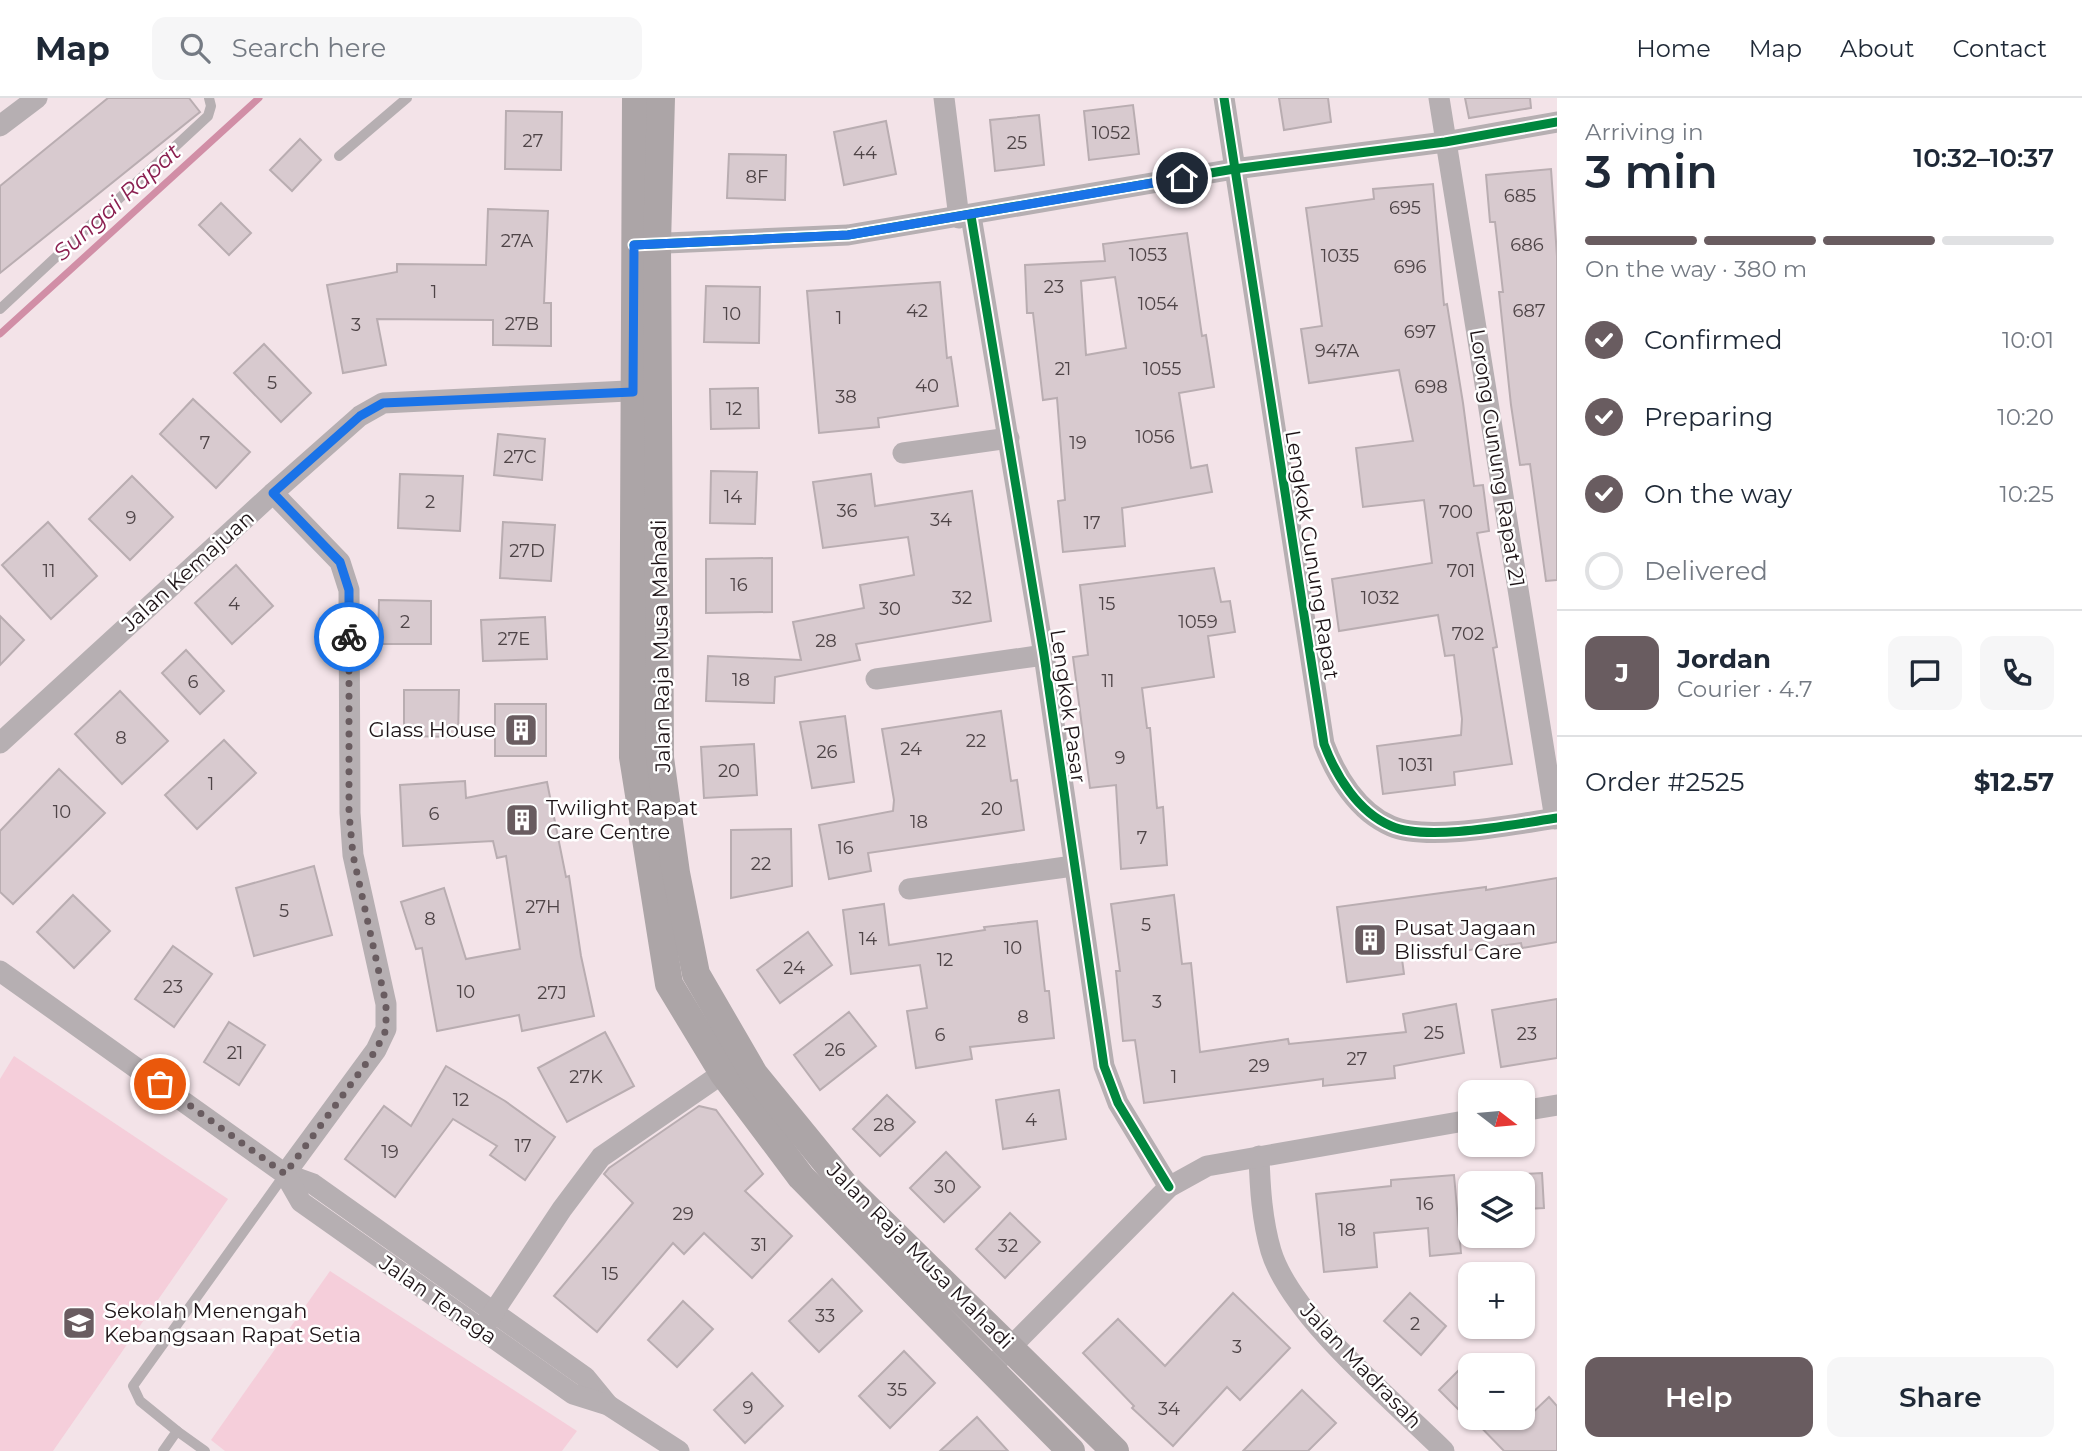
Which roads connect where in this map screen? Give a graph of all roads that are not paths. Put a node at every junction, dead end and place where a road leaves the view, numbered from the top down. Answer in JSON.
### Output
{"nodes":[{"id":1,"x":37,"y":98,"type":"edge"},
{"id":2,"x":209,"y":98,"type":"edge"},
{"id":3,"x":407,"y":98,"type":"edge"},
{"id":4,"x":636,"y":98,"type":"edge"},
{"id":5,"x":661,"y":98,"type":"edge"},
{"id":6,"x":944,"y":98,"type":"edge"},
{"id":7,"x":1224,"y":98,"type":"edge"},
{"id":8,"x":1439,"y":98,"type":"edge"},
{"id":9,"x":1557,"y":122,"type":"edge"},
{"id":10,"x":0,"y":126,"type":"edge"},
{"id":11,"x":1445,"y":142,"type":"junction"},
{"id":12,"x":339,"y":156,"type":"dead end"},
{"id":13,"x":1234,"y":169,"type":"junction"},
{"id":14,"x":965,"y":217,"type":"junction"},
{"id":15,"x":646,"y":244,"type":"junction"},
{"id":16,"x":0,"y":309,"type":"edge"},
{"id":17,"x":646,"y":391,"type":"junction"},
{"id":18,"x":1009,"y":438,"type":"junction"},
{"id":19,"x":903,"y":453,"type":"dead end"},
{"id":20,"x":273,"y":493,"type":"junction"},
{"id":21,"x":1044,"y":655,"type":"junction"},
{"id":22,"x":876,"y":679,"type":"dead end"},
{"id":23,"x":0,"y":743,"type":"edge"},
{"id":24,"x":1556,"y":819,"type":"edge"},
{"id":25,"x":1073,"y":866,"type":"junction"},
{"id":26,"x":909,"y":889,"type":"dead end"},
{"id":27,"x":0,"y":971,"type":"edge"},
{"id":28,"x":723,"y":1073,"type":"junction"},
{"id":29,"x":1557,"y":1105,"type":"edge"},
{"id":30,"x":1535,"y":1109,"type":"edge"},
{"id":31,"x":1458,"y":1122,"type":"edge"},
{"id":32,"x":1259,"y":1156,"type":"junction"},
{"id":33,"x":285,"y":1174,"type":"junction"},
{"id":34,"x":1169,"y":1187,"type":"junction"},
{"id":35,"x":382,"y":1233,"type":"junction"},
{"id":36,"x":368,"y":1251,"type":"junction"},
{"id":37,"x":424,"y":1262,"type":"junction"},
{"id":38,"x":410,"y":1281,"type":"junction"},
{"id":39,"x":488,"y":1321,"type":"junction"},
{"id":40,"x":1010,"y":1347,"type":"junction"},
{"id":41,"x":989,"y":1370,"type":"junction"},
{"id":42,"x":177,"y":1431,"type":"junction"},
{"id":43,"x":163,"y":1451,"type":"edge"},
{"id":44,"x":205,"y":1451,"type":"edge"},
{"id":45,"x":679,"y":1451,"type":"edge"},
{"id":46,"x":1071,"y":1451,"type":"edge"},
{"id":47,"x":1115,"y":1451,"type":"edge"},
{"id":48,"x":1444,"y":1451,"type":"edge"}],
"edges":[{"from":1,"to":10,"type":"street"},
{"from":2,"to":16,"type":"lane"},
{"from":3,"to":12,"type":"lane"},
{"from":4,"to":15,"type":"main road","name":"Jalan Raja Musa Mahadi"},
{"from":5,"to":15,"type":"main road","name":"Jalan Raja Musa Mahadi"},
{"from":6,"to":14,"type":"street","name":"Lengkok Pasar"},
{"from":7,"to":13,"type":"street","name":"Lengkok Gunung Rapat"},
{"from":8,"to":11,"type":"street","name":"Lorong Gunung Rapat 21"},
{"from":9,"to":11,"type":"street"},
{"from":11,"to":13,"type":"street"},
{"from":11,"to":24,"type":"street","name":"Lorong Gunung Rapat 21"},
{"from":13,"to":14,"type":"street"},
{"from":13,"to":24,"type":"street","name":"Lengkok Gunung Rapat"},
{"from":14,"to":15,"type":"street"},
{"from":14,"to":18,"type":"street","name":"Lengkok Pasar"},
{"from":15,"to":17,"type":"main road","name":"Jalan Raja Musa Mahadi"},
{"from":17,"to":20,"type":"street","name":"Jalan Kemajuan"},
{"from":17,"to":28,"type":"main road","name":"Jalan Raja Musa Mahadi"},
{"from":17,"to":40,"type":"main road","name":"Jalan Raja Musa Mahadi"},
{"from":18,"to":19,"type":"street"},
{"from":18,"to":21,"type":"street","name":"Lengkok Pasar"},
{"from":20,"to":23,"type":"street","name":"Jalan Kemajuan"},
{"from":20,"to":33,"type":"street"},
{"from":21,"to":22,"type":"street"},
{"from":21,"to":25,"type":"street","name":"Lengkok Pasar"},
{"from":25,"to":26,"type":"street"},
{"from":25,"to":34,"type":"street","name":"Lengkok Pasar"},
{"from":27,"to":33,"type":"street","name":"Jalan Tenaga"},
{"from":28,"to":39,"type":"street"},
{"from":28,"to":41,"type":"main road","name":"Jalan Raja Musa Mahadi"},
{"from":29,"to":30,"type":"street"},
{"from":31,"to":32,"type":"street"},
{"from":32,"to":34,"type":"street"},
{"from":32,"to":48,"type":"street","name":"Jalan Madrasah"},
{"from":33,"to":35,"type":"street","name":"Jalan Tenaga"},
{"from":33,"to":36,"type":"street","name":"Jalan Tenaga"},
{"from":33,"to":42,"type":"lane"},
{"from":34,"to":40,"type":"street"},
{"from":35,"to":36,"type":"street"},
{"from":35,"to":37,"type":"street","name":"Jalan Tenaga"},
{"from":36,"to":38,"type":"street","name":"Jalan Tenaga"},
{"from":37,"to":38,"type":"street"},
{"from":37,"to":39,"type":"street","name":"Jalan Tenaga"},
{"from":38,"to":39,"type":"street","name":"Jalan Tenaga"},
{"from":39,"to":45,"type":"street","name":"Jalan Tenaga"},
{"from":40,"to":41,"type":"street"},
{"from":40,"to":47,"type":"main road","name":"Jalan Raja Musa Mahadi"},
{"from":41,"to":46,"type":"main road","name":"Jalan Raja Musa Mahadi"},
{"from":42,"to":43,"type":"lane"},
{"from":42,"to":44,"type":"lane"}]}
